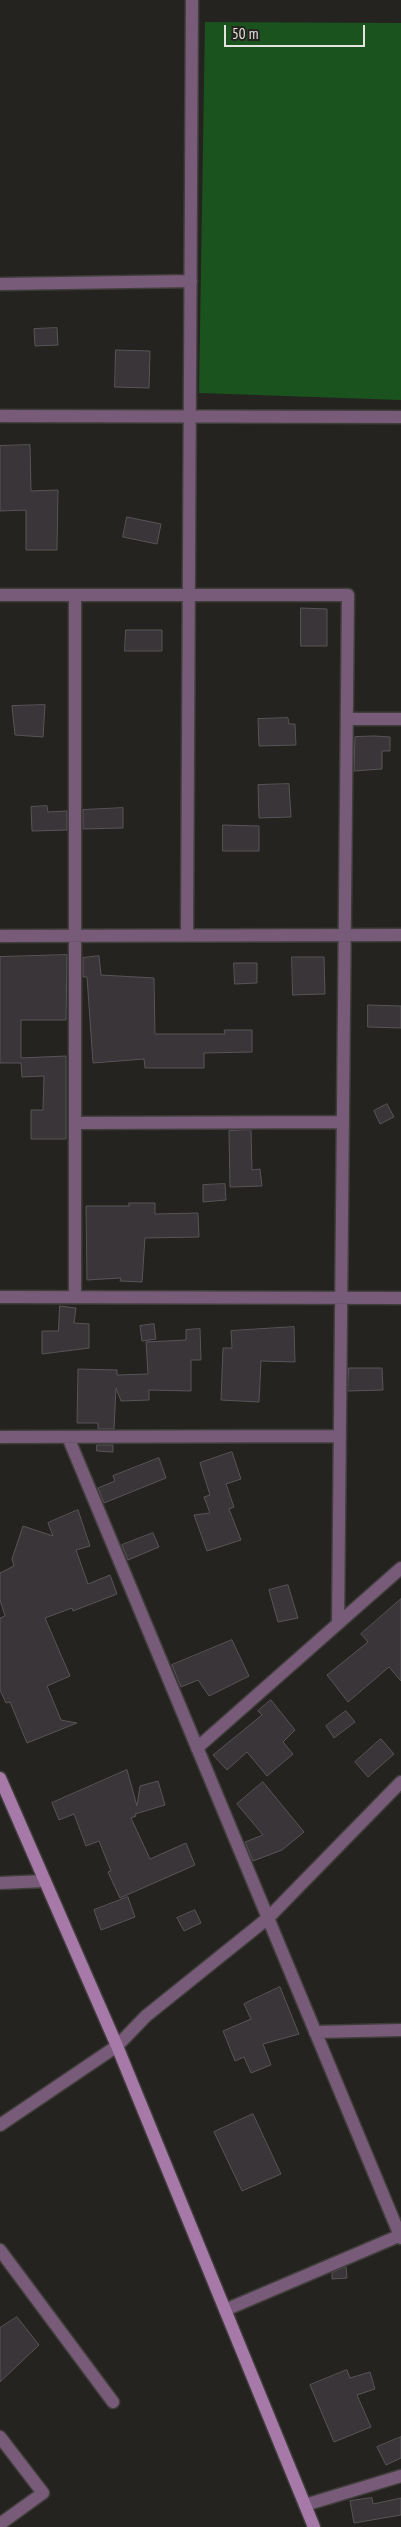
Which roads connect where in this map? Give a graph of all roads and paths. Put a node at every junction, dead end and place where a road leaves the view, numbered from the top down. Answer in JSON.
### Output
{"nodes":[{"id":1,"x":192,"y":0,"type":"edge"},
{"id":2,"x":190,"y":281,"type":"junction"},
{"id":3,"x":0,"y":284,"type":"edge"},
{"id":4,"x":0,"y":416,"type":"edge"},
{"id":5,"x":190,"y":416,"type":"junction"},
{"id":6,"x":401,"y":417,"type":"edge"},
{"id":7,"x":189,"y":594,"type":"junction"},
{"id":8,"x":0,"y":595,"type":"edge"},
{"id":9,"x":75,"y":595,"type":"junction"},
{"id":10,"x":346,"y":719,"type":"junction"},
{"id":11,"x":401,"y":719,"type":"edge"},
{"id":12,"x":344,"y":935,"type":"junction"},
{"id":13,"x":401,"y":935,"type":"edge"},
{"id":14,"x":0,"y":936,"type":"edge"},
{"id":15,"x":75,"y":936,"type":"junction"},
{"id":16,"x":187,"y":936,"type":"junction"},
{"id":17,"x":343,"y":1122,"type":"junction"},
{"id":18,"x":75,"y":1123,"type":"junction"},
{"id":19,"x":0,"y":1297,"type":"edge"},
{"id":20,"x":75,"y":1297,"type":"junction"},
{"id":21,"x":341,"y":1298,"type":"junction"},
{"id":22,"x":401,"y":1298,"type":"edge"},
{"id":23,"x":339,"y":1436,"type":"junction"},
{"id":24,"x":0,"y":1437,"type":"edge"},
{"id":25,"x":68,"y":1437,"type":"junction"},
{"id":26,"x":401,"y":1568,"type":"edge"},
{"id":27,"x":338,"y":1624,"type":"junction"},
{"id":28,"x":197,"y":1748,"type":"junction"},
{"id":29,"x":0,"y":1778,"type":"edge"},
{"id":30,"x":401,"y":1782,"type":"edge"},
{"id":31,"x":45,"y":1881,"type":"junction"},
{"id":32,"x":0,"y":1883,"type":"edge"},
{"id":33,"x":268,"y":1918,"type":"junction"},
{"id":34,"x":401,"y":2030,"type":"edge"},
{"id":35,"x":315,"y":2032,"type":"junction"},
{"id":36,"x":117,"y":2046,"type":"junction"},
{"id":37,"x":0,"y":2125,"type":"edge"},
{"id":38,"x":401,"y":2236,"type":"edge"},
{"id":39,"x":0,"y":2250,"type":"edge"},
{"id":40,"x":225,"y":2310,"type":"junction"},
{"id":41,"x":113,"y":2402,"type":"dead end"},
{"id":42,"x":0,"y":2437,"type":"edge"},
{"id":43,"x":401,"y":2476,"type":"edge"},
{"id":44,"x":305,"y":2505,"type":"junction"},
{"id":45,"x":11,"y":2521,"type":"edge"},
{"id":46,"x":0,"y":2524,"type":"edge"},
{"id":47,"x":314,"y":2527,"type":"edge"}],
"edges":[{"from":1,"to":2,"type":"street"},
{"from":2,"to":3,"type":"street"},
{"from":2,"to":5,"type":"street"},
{"from":4,"to":5,"type":"street"},
{"from":5,"to":6,"type":"street"},
{"from":5,"to":7,"type":"street"},
{"from":7,"to":9,"type":"street"},
{"from":7,"to":10,"type":"street"},
{"from":7,"to":16,"type":"street"},
{"from":8,"to":9,"type":"street"},
{"from":9,"to":15,"type":"street"},
{"from":10,"to":11,"type":"street"},
{"from":10,"to":12,"type":"street"},
{"from":12,"to":13,"type":"street"},
{"from":12,"to":16,"type":"street"},
{"from":12,"to":17,"type":"street"},
{"from":14,"to":15,"type":"street"},
{"from":15,"to":16,"type":"street"},
{"from":15,"to":18,"type":"street"},
{"from":17,"to":18,"type":"street"},
{"from":17,"to":21,"type":"street"},
{"from":18,"to":20,"type":"street"},
{"from":19,"to":20,"type":"street"},
{"from":20,"to":21,"type":"street"},
{"from":21,"to":22,"type":"street"},
{"from":21,"to":23,"type":"street"},
{"from":23,"to":25,"type":"street"},
{"from":23,"to":27,"type":"street"},
{"from":24,"to":25,"type":"street"},
{"from":25,"to":28,"type":"street"},
{"from":26,"to":27,"type":"street"},
{"from":27,"to":28,"type":"street"},
{"from":28,"to":33,"type":"street"},
{"from":29,"to":31,"type":"main road"},
{"from":30,"to":33,"type":"street"},
{"from":31,"to":32,"type":"street"},
{"from":31,"to":36,"type":"main road"},
{"from":33,"to":35,"type":"street"},
{"from":33,"to":36,"type":"street"},
{"from":34,"to":35,"type":"street"},
{"from":35,"to":38,"type":"street"},
{"from":36,"to":37,"type":"street"},
{"from":36,"to":40,"type":"main road"},
{"from":38,"to":40,"type":"street"},
{"from":39,"to":41,"type":"street"},
{"from":40,"to":44,"type":"main road"},
{"from":42,"to":45,"type":"street"},
{"from":43,"to":44,"type":"street"},
{"from":44,"to":47,"type":"main road"},
{"from":45,"to":46,"type":"street"}]}
